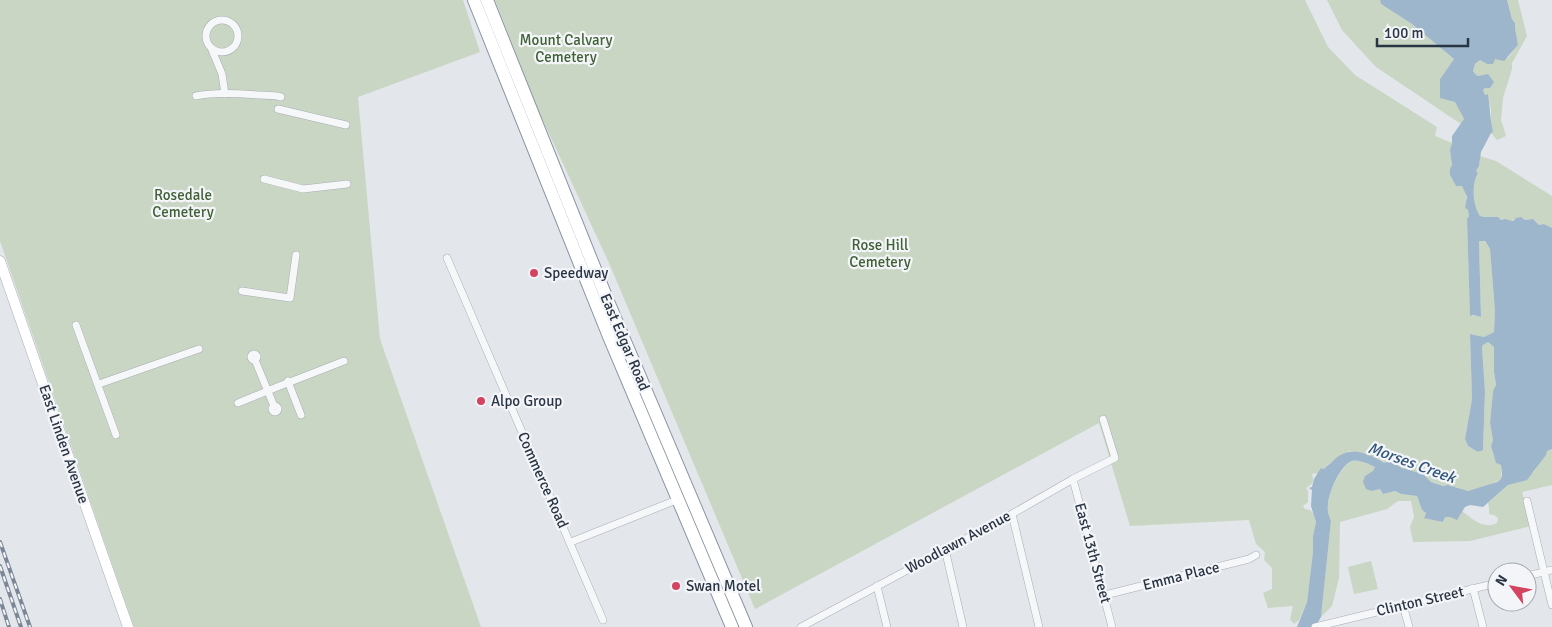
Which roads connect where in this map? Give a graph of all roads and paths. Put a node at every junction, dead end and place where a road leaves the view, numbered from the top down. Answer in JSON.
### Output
{"nodes":[{"id":1,"x":474,"y":0,"type":"edge"},
{"id":2,"x":488,"y":0,"type":"edge"},
{"id":3,"x":211,"y":48,"type":"junction"},
{"id":4,"x":225,"y":94,"type":"junction"},
{"id":5,"x":196,"y":96,"type":"dead end"},
{"id":6,"x":281,"y":97,"type":"dead end"},
{"id":7,"x":278,"y":108,"type":"dead end"},
{"id":8,"x":346,"y":125,"type":"dead end"},
{"id":9,"x":264,"y":179,"type":"dead end"},
{"id":10,"x":347,"y":184,"type":"dead end"},
{"id":11,"x":296,"y":255,"type":"dead end"},
{"id":12,"x":448,"y":258,"type":"dead end"},
{"id":13,"x":0,"y":261,"type":"edge"},
{"id":14,"x":242,"y":291,"type":"dead end"},
{"id":15,"x":76,"y":325,"type":"dead end"},
{"id":16,"x":199,"y":349,"type":"dead end"},
{"id":17,"x":255,"y":360,"type":"dead end"},
{"id":18,"x":344,"y":361,"type":"dead end"},
{"id":19,"x":289,"y":383,"type":"junction"},
{"id":20,"x":99,"y":384,"type":"junction"},
{"id":21,"x":268,"y":391,"type":"junction"},
{"id":22,"x":238,"y":403,"type":"dead end"},
{"id":23,"x":274,"y":406,"type":"dead end"},
{"id":24,"x":301,"y":415,"type":"dead end"},
{"id":25,"x":1103,"y":419,"type":"dead end"},
{"id":26,"x":116,"y":435,"type":"dead end"},
{"id":27,"x":1072,"y":479,"type":"junction"},
{"id":28,"x":679,"y":499,"type":"junction"},
{"id":29,"x":1527,"y":501,"type":"dead end"},
{"id":30,"x":1012,"y":514,"type":"junction"},
{"id":31,"x":571,"y":542,"type":"junction"},
{"id":32,"x":945,"y":549,"type":"junction"},
{"id":33,"x":1256,"y":554,"type":"dead end"},
{"id":34,"x":1552,"y":570,"type":"edge"},
{"id":35,"x":1543,"y":572,"type":"junction"},
{"id":36,"x":1537,"y":574,"type":"edge"},
{"id":37,"x":1487,"y":585,"type":"edge"},
{"id":38,"x":877,"y":586,"type":"junction"},
{"id":39,"x":1473,"y":588,"type":"junction"},
{"id":40,"x":1105,"y":595,"type":"junction"},
{"id":41,"x":1403,"y":605,"type":"junction"},
{"id":42,"x":1552,"y":605,"type":"edge"},
{"id":43,"x":603,"y":620,"type":"dead end"},
{"id":44,"x":1333,"y":625,"type":"edge"},
{"id":45,"x":128,"y":627,"type":"edge"},
{"id":46,"x":732,"y":627,"type":"edge"},
{"id":47,"x":746,"y":627,"type":"edge"},
{"id":48,"x":801,"y":627,"type":"edge"},
{"id":49,"x":887,"y":627,"type":"edge"},
{"id":50,"x":963,"y":627,"type":"edge"},
{"id":51,"x":1039,"y":627,"type":"edge"},
{"id":52,"x":1112,"y":627,"type":"edge"},
{"id":53,"x":1316,"y":627,"type":"edge"},
{"id":54,"x":1409,"y":627,"type":"edge"},
{"id":55,"x":1483,"y":627,"type":"edge"}],
"edges":[{"from":1,"to":28,"type":"highway","name":"East Edgar Road"},
{"from":2,"to":47,"type":"highway","name":"East Edgar Road"},
{"from":3,"to":3,"type":"street"},
{"from":3,"to":4,"type":"street"},
{"from":4,"to":5,"type":"street"},
{"from":4,"to":6,"type":"street"},
{"from":7,"to":8,"type":"street"},
{"from":9,"to":10,"type":"street"},
{"from":11,"to":14,"type":"street"},
{"from":12,"to":31,"type":"street","name":"Commerce Road"},
{"from":13,"to":45,"type":"street","name":"East Linden Avenue"},
{"from":15,"to":20,"type":"street"},
{"from":16,"to":20,"type":"street"},
{"from":17,"to":21,"type":"street"},
{"from":18,"to":19,"type":"street"},
{"from":19,"to":21,"type":"street"},
{"from":19,"to":24,"type":"street"},
{"from":20,"to":26,"type":"street"},
{"from":21,"to":22,"type":"street"},
{"from":21,"to":23,"type":"street"},
{"from":25,"to":27,"type":"street","name":"Woodlawn Avenue"},
{"from":27,"to":30,"type":"street","name":"Woodlawn Avenue"},
{"from":27,"to":40,"type":"street","name":"East 13th Street"},
{"from":28,"to":31,"type":"street"},
{"from":28,"to":46,"type":"highway","name":"East Edgar Road"},
{"from":29,"to":35,"type":"street"},
{"from":30,"to":32,"type":"street","name":"Woodlawn Avenue"},
{"from":30,"to":51,"type":"street"},
{"from":31,"to":43,"type":"street","name":"Commerce Road"},
{"from":32,"to":38,"type":"street","name":"Woodlawn Avenue"},
{"from":32,"to":50,"type":"street"},
{"from":33,"to":40,"type":"street","name":"Emma Place"},
{"from":34,"to":35,"type":"street"},
{"from":35,"to":36,"type":"street"},
{"from":35,"to":42,"type":"street"},
{"from":37,"to":39,"type":"street","name":"Clinton Street"},
{"from":38,"to":48,"type":"street","name":"Woodlawn Avenue"},
{"from":38,"to":49,"type":"street"},
{"from":39,"to":41,"type":"street","name":"Clinton Street"},
{"from":39,"to":55,"type":"street"},
{"from":40,"to":52,"type":"street","name":"East 13th Street"},
{"from":41,"to":44,"type":"street","name":"Clinton Street"},
{"from":41,"to":54,"type":"street"},
{"from":44,"to":53,"type":"street","name":"Clinton Street"}]}
